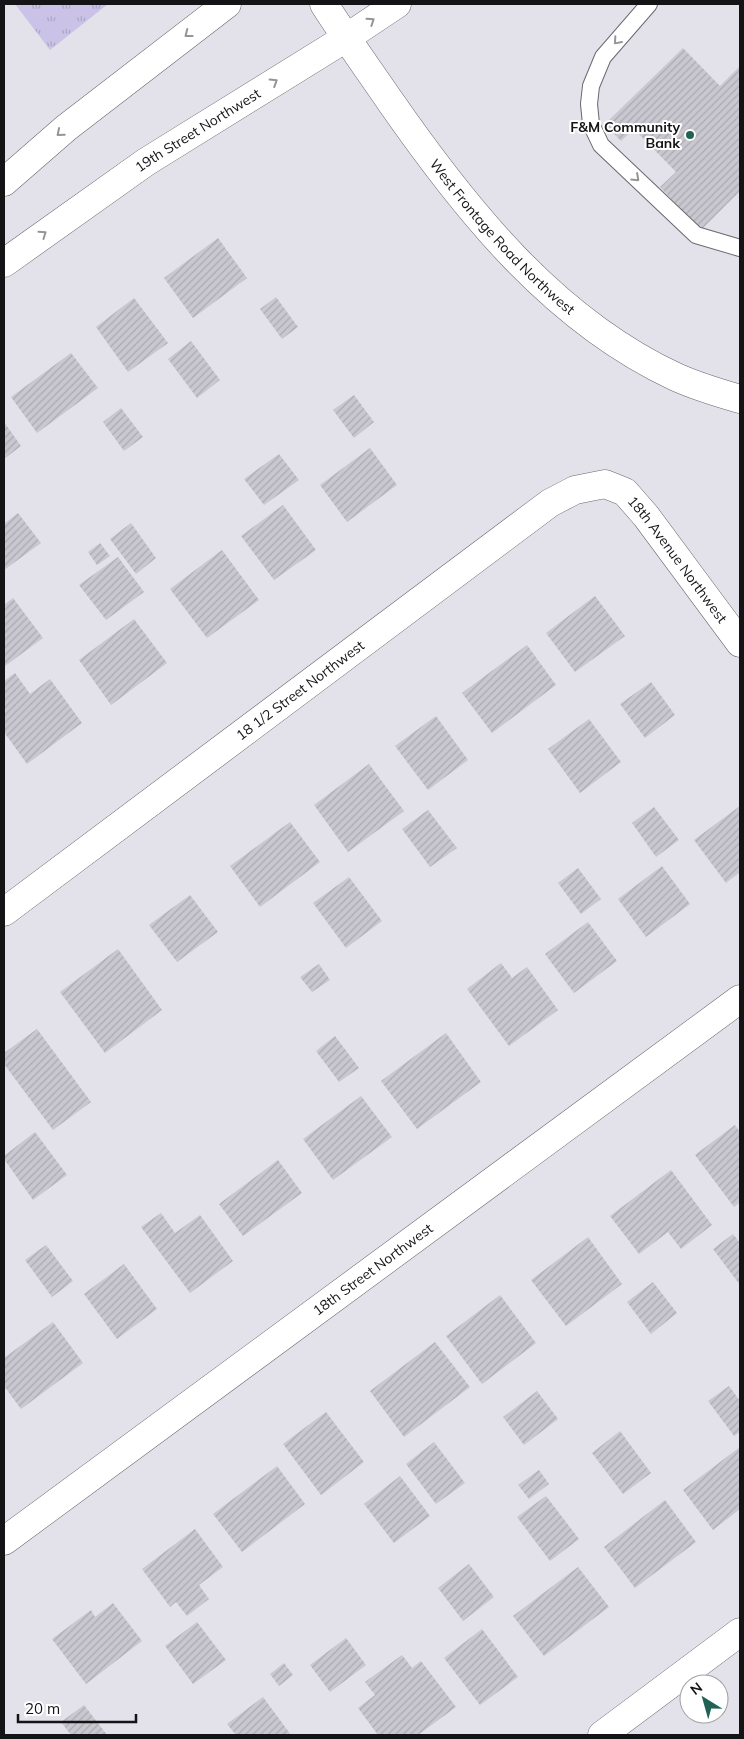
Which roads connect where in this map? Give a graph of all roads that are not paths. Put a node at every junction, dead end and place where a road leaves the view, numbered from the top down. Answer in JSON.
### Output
{"nodes":[{"id":1,"x":227,"y":4,"type":"edge"},
{"id":2,"x":324,"y":4,"type":"edge"},
{"id":3,"x":397,"y":4,"type":"edge"},
{"id":4,"x":649,"y":4,"type":"edge"},
{"id":5,"x":346,"y":38,"type":"junction"},
{"id":6,"x":4,"y":182,"type":"edge"},
{"id":7,"x":740,"y":248,"type":"edge"},
{"id":8,"x":4,"y":263,"type":"edge"},
{"id":9,"x":740,"y":399,"type":"edge"},
{"id":10,"x":605,"y":484,"type":"joint"},
{"id":11,"x":740,"y":644,"type":"edge"},
{"id":12,"x":4,"y":912,"type":"edge"},
{"id":13,"x":740,"y":999,"type":"edge"},
{"id":14,"x":4,"y":1541,"type":"edge"},
{"id":15,"x":740,"y":1632,"type":"edge"},
{"id":16,"x":602,"y":1735,"type":"edge"}],
"edges":[{"from":1,"to":6,"type":"street","one_way":true},
{"from":2,"to":5,"type":"street","name":"West Frontage Road Northwest"},
{"from":5,"to":3,"type":"street","name":"19th Street Northwest","one_way":true},
{"from":4,"to":7,"type":"lane","one_way":true},
{"from":8,"to":5,"type":"street","name":"19th Street Northwest","one_way":true},
{"from":5,"to":9,"type":"street","name":"West Frontage Road Northwest"},
{"from":10,"to":11,"type":"street","name":"18th Avenue Northwest"},
{"from":10,"to":12,"type":"street","name":"18 1/2 Street Northwest"},
{"from":13,"to":14,"type":"street","name":"18th Street Northwest"},
{"from":15,"to":16,"type":"street"}]}
